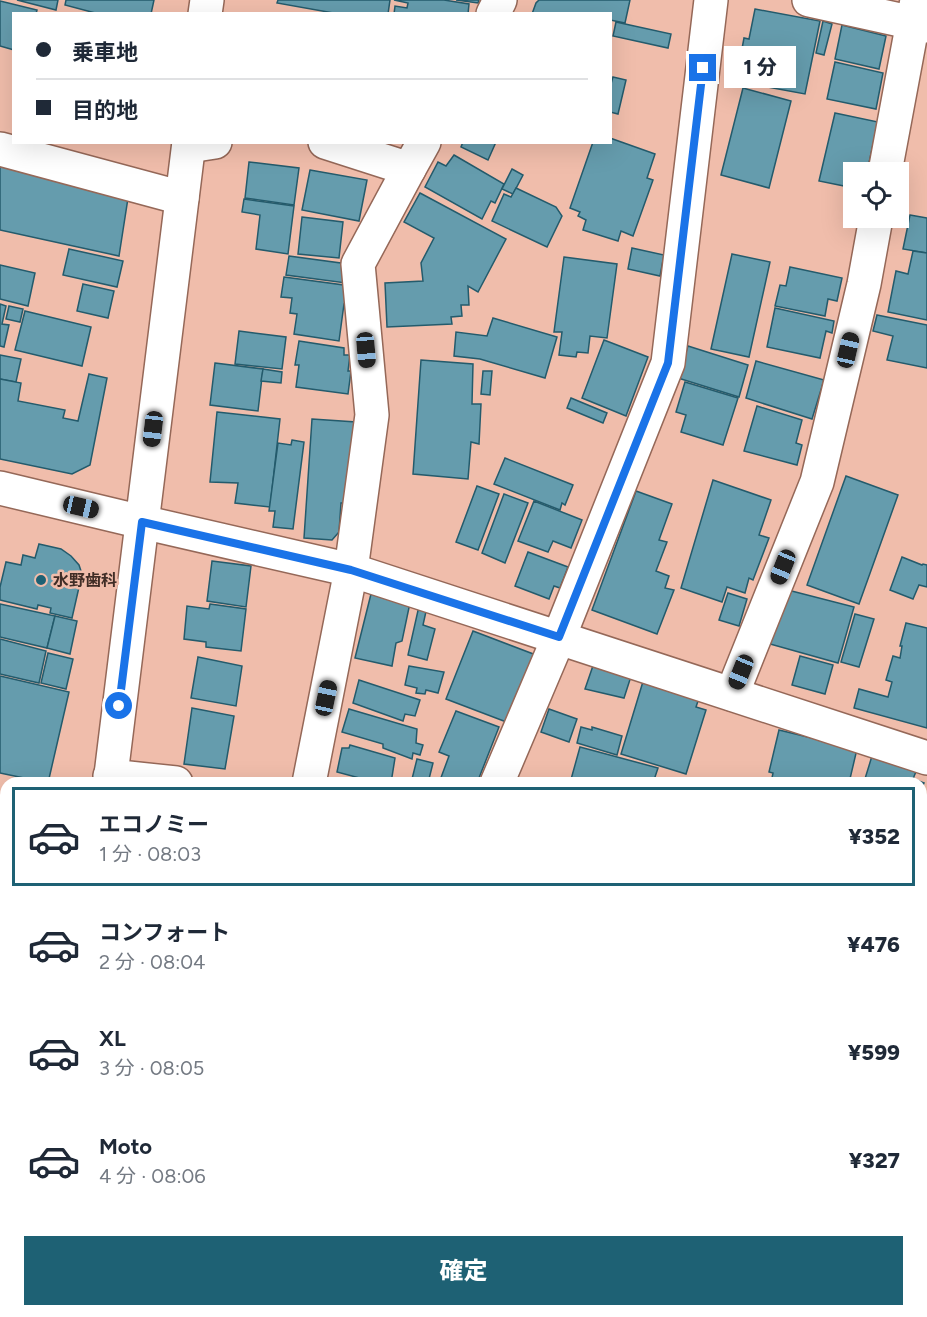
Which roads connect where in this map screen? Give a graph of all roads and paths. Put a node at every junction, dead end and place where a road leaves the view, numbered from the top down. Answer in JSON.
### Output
{"nodes":[{"id":1,"x":711,"y":0,"type":"edge"},
{"id":2,"x":809,"y":0,"type":"edge"},
{"id":3,"x":919,"y":16,"type":"edge"},
{"id":4,"x":198,"y":144,"type":"edge"},
{"id":5,"x":338,"y":144,"type":"edge"},
{"id":6,"x":0,"y":149,"type":"edge"},
{"id":7,"x":416,"y":156,"type":"edge"},
{"id":8,"x":887,"y":162,"type":"edge"},
{"id":9,"x":182,"y":198,"type":"junction"},
{"id":10,"x":874,"y":228,"type":"edge"},
{"id":11,"x":0,"y":488,"type":"edge"},
{"id":12,"x":142,"y":522,"type":"junction"},
{"id":13,"x":351,"y":570,"type":"junction"},
{"id":14,"x":559,"y":637,"type":"junction"},
{"id":15,"x":732,"y":694,"type":"junction"},
{"id":16,"x":927,"y":758,"type":"edge"},
{"id":17,"x":110,"y":777,"type":"edge"},
{"id":18,"x":310,"y":777,"type":"edge"},
{"id":19,"x":500,"y":777,"type":"edge"}],
"edges":[{"from":1,"to":14,"type":"street"},
{"from":2,"to":3,"type":"street"},
{"from":3,"to":8,"type":"street"},
{"from":4,"to":9,"type":"street"},
{"from":5,"to":7,"type":"street"},
{"from":6,"to":9,"type":"street"},
{"from":7,"to":13,"type":"street"},
{"from":9,"to":12,"type":"street"},
{"from":10,"to":15,"type":"street"},
{"from":11,"to":12,"type":"street"},
{"from":12,"to":13,"type":"street"},
{"from":12,"to":17,"type":"street"},
{"from":13,"to":14,"type":"street"},
{"from":13,"to":18,"type":"street"},
{"from":14,"to":15,"type":"street"},
{"from":14,"to":19,"type":"street"},
{"from":15,"to":16,"type":"street"}]}
